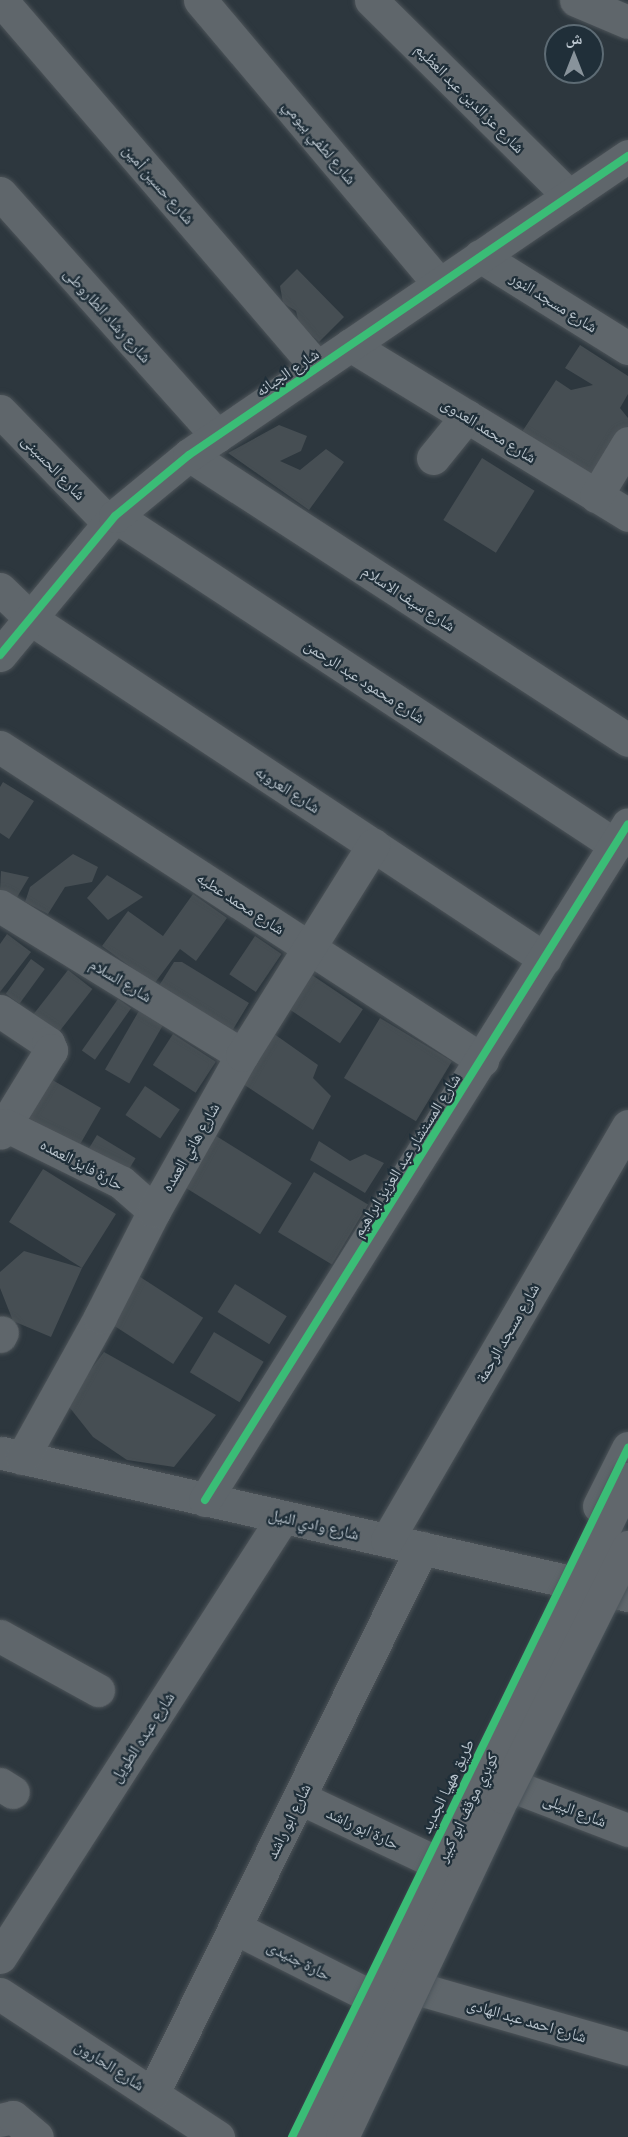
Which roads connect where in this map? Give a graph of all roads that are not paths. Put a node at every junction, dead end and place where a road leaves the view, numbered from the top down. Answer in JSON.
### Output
{"nodes":[{"id":1,"x":1,"y":0,"type":"edge"},
{"id":2,"x":200,"y":0,"type":"edge"},
{"id":3,"x":371,"y":0,"type":"edge"},
{"id":4,"x":576,"y":0,"type":"edge"},
{"id":5,"x":628,"y":22,"type":"edge"},
{"id":6,"x":628,"y":156,"type":"edge"},
{"id":7,"x":0,"y":193,"type":"edge"},
{"id":8,"x":569,"y":196,"type":"junction"},
{"id":9,"x":480,"y":256,"type":"junction"},
{"id":10,"x":439,"y":284,"type":"junction"},
{"id":11,"x":351,"y":345,"type":"junction"},
{"id":12,"x":628,"y":348,"type":"edge"},
{"id":13,"x":316,"y":368,"type":"junction"},
{"id":14,"x":0,"y":411,"type":"edge"},
{"id":15,"x":467,"y":416,"type":"junction"},
{"id":16,"x":217,"y":436,"type":"junction"},
{"id":17,"x":628,"y":443,"type":"edge"},
{"id":18,"x":189,"y":455,"type":"junction"},
{"id":19,"x":433,"y":458,"type":"dead end"},
{"id":20,"x":596,"y":496,"type":"junction"},
{"id":21,"x":628,"y":515,"type":"edge"},
{"id":22,"x":112,"y":520,"type":"junction"},
{"id":23,"x":0,"y":589,"type":"edge"},
{"id":24,"x":31,"y":619,"type":"junction"},
{"id":25,"x":0,"y":655,"type":"edge"},
{"id":26,"x":628,"y":740,"type":"edge"},
{"id":27,"x":0,"y":747,"type":"edge"},
{"id":28,"x":622,"y":835,"type":"edge"},
{"id":29,"x":373,"y":845,"type":"junction"},
{"id":30,"x":0,"y":906,"type":"edge"},
{"id":31,"x":308,"y":947,"type":"junction"},
{"id":32,"x":545,"y":959,"type":"junction"},
{"id":33,"x":0,"y":1011,"type":"edge"},
{"id":34,"x":243,"y":1055,"type":"junction"},
{"id":35,"x":482,"y":1060,"type":"junction"},
{"id":36,"x":628,"y":1126,"type":"edge"},
{"id":37,"x":3,"y":1129,"type":"edge"},
{"id":38,"x":154,"y":1210,"type":"junction"},
{"id":39,"x":628,"y":1448,"type":"edge"},
{"id":40,"x":11,"y":1455,"type":"edge"},
{"id":41,"x":628,"y":1479,"type":"edge"},
{"id":42,"x":205,"y":1500,"type":"junction"},
{"id":43,"x":283,"y":1517,"type":"junction"},
{"id":44,"x":387,"y":1540,"type":"junction"},
{"id":45,"x":628,"y":1547,"type":"edge"},
{"id":46,"x":422,"y":1548,"type":"junction"},
{"id":47,"x":562,"y":1580,"type":"junction"},
{"id":48,"x":625,"y":1587,"type":"edge"},
{"id":49,"x":0,"y":1636,"type":"edge"},
{"id":50,"x":98,"y":1690,"type":"dead end"},
{"id":51,"x":523,"y":1790,"type":"junction"},
{"id":52,"x":300,"y":1798,"type":"junction"},
{"id":53,"x":628,"y":1830,"type":"edge"},
{"id":54,"x":427,"y":1858,"type":"junction"},
{"id":55,"x":235,"y":1928,"type":"junction"},
{"id":56,"x":0,"y":1957,"type":"edge"},
{"id":57,"x":426,"y":1991,"type":"junction"},
{"id":58,"x":362,"y":1992,"type":"junction"},
{"id":59,"x":3,"y":2000,"type":"edge"},
{"id":60,"x":628,"y":2049,"type":"edge"},
{"id":61,"x":153,"y":2093,"type":"junction"},
{"id":62,"x":0,"y":2120,"type":"edge"},
{"id":63,"x":37,"y":2137,"type":"edge"},
{"id":64,"x":218,"y":2137,"type":"edge"},
{"id":65,"x":292,"y":2137,"type":"edge"},
{"id":66,"x":308,"y":2137,"type":"edge"},
{"id":67,"x":342,"y":2137,"type":"edge"},
{"id":68,"x":358,"y":2137,"type":"edge"}],
"edges":[{"from":1,"to":13,"type":"street","name":"شارع حسين أمين"},
{"from":2,"to":10,"type":"street","name":"شارع لطفي بيومي"},
{"from":3,"to":8,"type":"street","name":"شارع عز الدين عبد العظيم"},
{"from":4,"to":5,"type":"street"},
{"from":6,"to":8,"type":"street","name":"شارع الجبانه"},
{"from":7,"to":16,"type":"street","name":"شارع رشاد الطاروطى"},
{"from":8,"to":9,"type":"street","name":"شارع الجبانه"},
{"from":9,"to":10,"type":"street","name":"شارع الجبانه"},
{"from":9,"to":12,"type":"street","name":"شارع مسجد النور"},
{"from":10,"to":11,"type":"street","name":"شارع الجبانه"},
{"from":11,"to":13,"type":"street","name":"شارع الجبانه"},
{"from":11,"to":15,"type":"street","name":"شارع محمد العدوى"},
{"from":13,"to":16,"type":"street","name":"شارع الجبانه"},
{"from":14,"to":22,"type":"street","name":"شارع الحسينى"},
{"from":15,"to":19,"type":"street"},
{"from":15,"to":20,"type":"street","name":"شارع محمد العدوى"},
{"from":16,"to":18,"type":"street","name":"شارع الجبانه"},
{"from":17,"to":20,"type":"street"},
{"from":18,"to":22,"type":"street","name":"شارع الجبانه"},
{"from":18,"to":26,"type":"street","name":"شارع سيف الاسلام"},
{"from":20,"to":21,"type":"street","name":"شارع محمد العدوى"},
{"from":22,"to":24,"type":"street","name":"شارع الجبانه"},
{"from":22,"to":28,"type":"street","name":"شارع محمود عبد الرحمن"},
{"from":23,"to":24,"type":"street","name":"شارع العروبه"},
{"from":24,"to":25,"type":"street","name":"شارع الجبانه"},
{"from":24,"to":29,"type":"street","name":"شارع العروبه"},
{"from":27,"to":31,"type":"street","name":"شارع محمد عطيه"},
{"from":28,"to":32,"type":"street","name":"شارع المستشار عبد العزيز ابراهيم"},
{"from":29,"to":31,"type":"street","name":"شارع هاني العمده"},
{"from":29,"to":32,"type":"street","name":"شارع العروبه"},
{"from":30,"to":34,"type":"street","name":"شارع السلام"},
{"from":31,"to":34,"type":"street","name":"شارع هاني العمده"},
{"from":31,"to":35,"type":"street","name":"شارع محمد عطيه"},
{"from":32,"to":35,"type":"street","name":"شارع المستشار عبد العزيز ابراهيم"},
{"from":33,"to":37,"type":"street"},
{"from":34,"to":38,"type":"street","name":"شارع هاني العمده"},
{"from":35,"to":42,"type":"street","name":"شارع المستشار عبد العزيز ابراهيم"},
{"from":36,"to":44,"type":"street","name":"شارع مسجد الرحمة"},
{"from":37,"to":38,"type":"street","name":"حارة فايز العمده"},
{"from":38,"to":40,"type":"street","name":"شارع هاني العمده"},
{"from":39,"to":47,"type":"street","name":"طريق ههيا الجديد"},
{"from":40,"to":42,"type":"street","name":"شارع وادي النيل"},
{"from":41,"to":66,"type":"main road","name":"كوبري موقف ابو كبير","bridge":true},
{"from":42,"to":43,"type":"street","name":"شارع وادي النيل"},
{"from":43,"to":44,"type":"street","name":"شارع وادي النيل"},
{"from":43,"to":56,"type":"street","name":"شارع عبده الطويل"},
{"from":44,"to":46,"type":"street","name":"شارع وادي النيل"},
{"from":45,"to":67,"type":"main road","name":"كوبري موقف ابو كبير","bridge":true},
{"from":46,"to":47,"type":"street","name":"شارع وادي النيل"},
{"from":46,"to":52,"type":"street","name":"شارع ابو راشد"},
{"from":47,"to":48,"type":"street","name":"شارع وادي النيل"},
{"from":47,"to":54,"type":"street","name":"طريق ههيا الجديد"},
{"from":48,"to":51,"type":"street"},
{"from":49,"to":50,"type":"street"},
{"from":51,"to":53,"type":"street","name":"شارع البيلى"},
{"from":51,"to":57,"type":"street"},
{"from":52,"to":54,"type":"street","name":"حارة ابو راشد"},
{"from":52,"to":55,"type":"street","name":"شارع ابو راشد"},
{"from":54,"to":58,"type":"street","name":"طريق ههيا الجديد"},
{"from":55,"to":58,"type":"street","name":"حارة جنيدى"},
{"from":55,"to":61,"type":"street","name":"شارع ابو راشد"},
{"from":57,"to":60,"type":"street","name":"شارع احمد عبد الهادى"},
{"from":57,"to":68,"type":"street"},
{"from":58,"to":65,"type":"street","name":"طريق ههيا الجديد"},
{"from":59,"to":61,"type":"street","name":"شارع الحارون"},
{"from":61,"to":64,"type":"street","name":"شارع الحارون"},
{"from":62,"to":63,"type":"street"}]}
